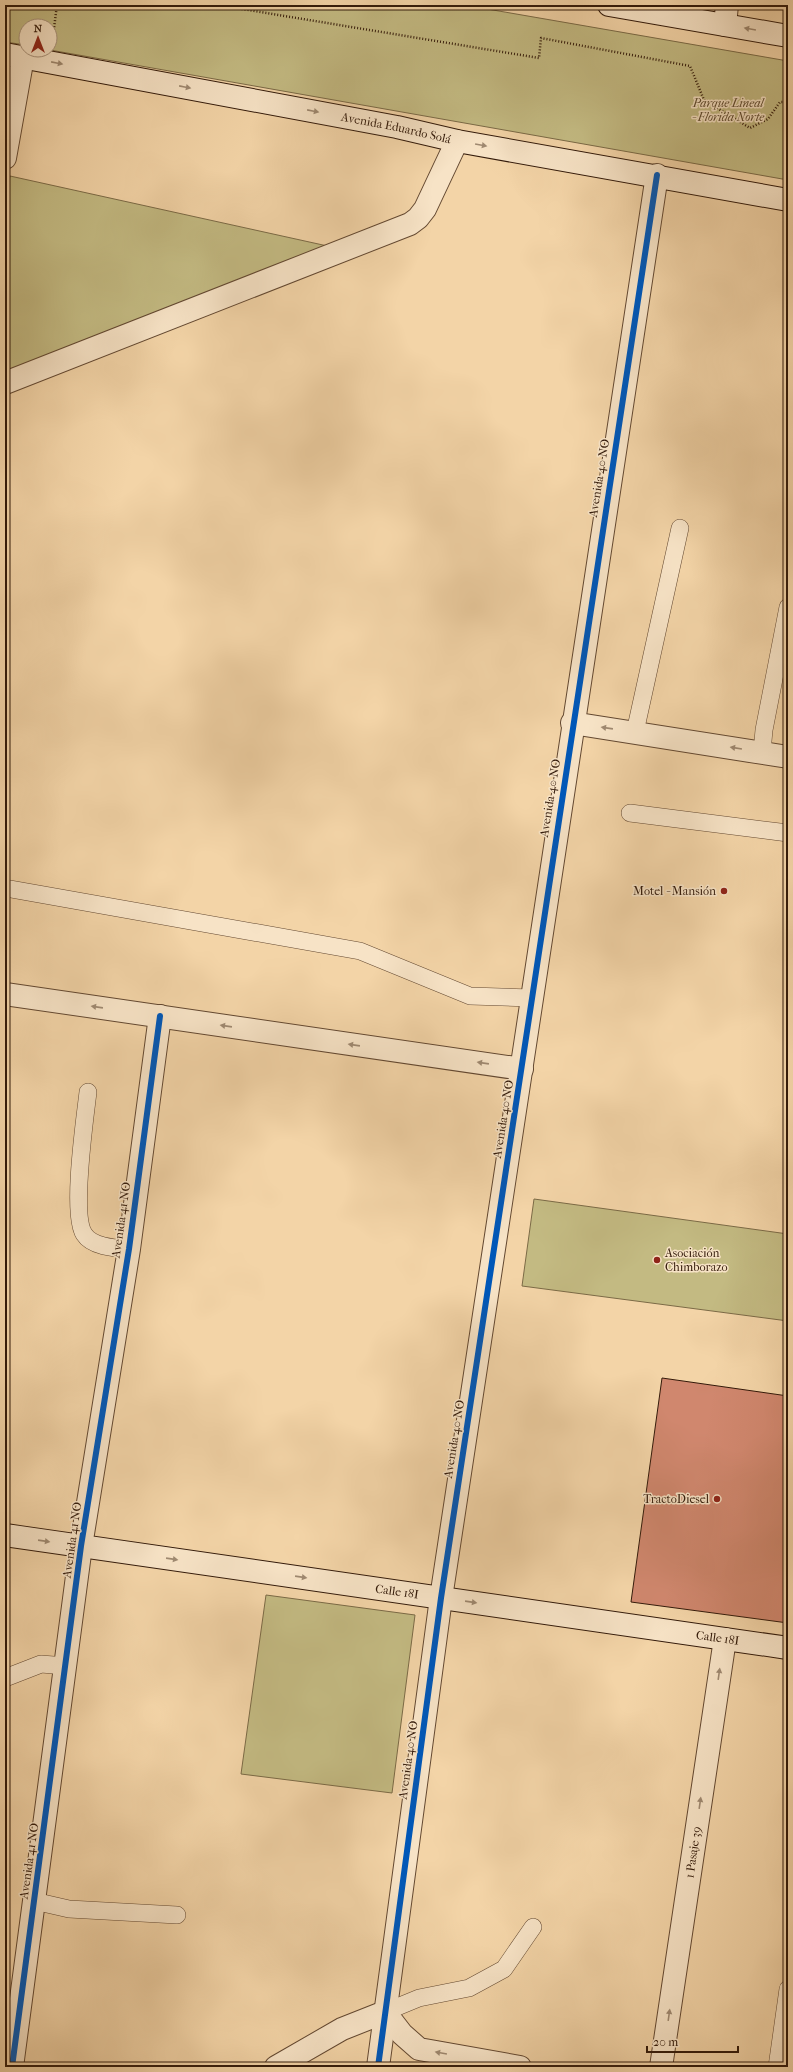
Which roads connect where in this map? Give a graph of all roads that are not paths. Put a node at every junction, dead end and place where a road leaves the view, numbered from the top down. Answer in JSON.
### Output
{"nodes":[{"id":1,"x":609,"y":5,"type":"edge"},
{"id":2,"x":726,"y":15,"type":"edge"},
{"id":3,"x":788,"y":36,"type":"edge"},
{"id":4,"x":14,"y":55,"type":"edge"},
{"id":5,"x":456,"y":141,"type":"junction"},
{"id":6,"x":5,"y":158,"type":"edge"},
{"id":7,"x":656,"y":175,"type":"junction"},
{"id":8,"x":788,"y":200,"type":"edge"},
{"id":9,"x":5,"y":383,"type":"edge"},
{"id":10,"x":680,"y":528,"type":"dead end"},
{"id":11,"x":788,"y":607,"type":"edge"},
{"id":12,"x":572,"y":723,"type":"junction"},
{"id":13,"x":635,"y":732,"type":"junction"},
{"id":14,"x":762,"y":752,"type":"junction"},
{"id":15,"x":788,"y":757,"type":"edge"},
{"id":16,"x":630,"y":813,"type":"dead end"},
{"id":17,"x":788,"y":833,"type":"edge"},
{"id":18,"x":5,"y":888,"type":"edge"},
{"id":19,"x":5,"y":994,"type":"edge"},
{"id":20,"x":531,"y":998,"type":"junction"},
{"id":21,"x":160,"y":1016,"type":"junction"},
{"id":22,"x":522,"y":1069,"type":"junction"},
{"id":23,"x":88,"y":1092,"type":"dead end"},
{"id":24,"x":129,"y":1249,"type":"junction"},
{"id":25,"x":5,"y":1535,"type":"edge"},
{"id":26,"x":81,"y":1546,"type":"junction"},
{"id":27,"x":441,"y":1598,"type":"junction"},
{"id":28,"x":724,"y":1639,"type":"junction"},
{"id":29,"x":788,"y":1648,"type":"edge"},
{"id":30,"x":66,"y":1666,"type":"junction"},
{"id":31,"x":5,"y":1678,"type":"edge"},
{"id":32,"x":34,"y":1901,"type":"junction"},
{"id":33,"x":177,"y":1915,"type":"dead end"},
{"id":34,"x":533,"y":1926,"type":"dead end"},
{"id":35,"x":788,"y":1989,"type":"edge"},
{"id":36,"x":385,"y":2012,"type":"junction"},
{"id":37,"x":12,"y":2067,"type":"edge"},
{"id":38,"x":276,"y":2067,"type":"edge"},
{"id":39,"x":378,"y":2067,"type":"edge"},
{"id":40,"x":520,"y":2067,"type":"edge"},
{"id":41,"x":661,"y":2067,"type":"edge"},
{"id":42,"x":777,"y":2067,"type":"edge"}],
"edges":[{"from":1,"to":2,"type":"street"},
{"from":3,"to":2,"type":"street","one_way":true},
{"from":4,"to":5,"type":"street","name":"Avenida Eduardo Solá","one_way":true},
{"from":4,"to":6,"type":"street"},
{"from":5,"to":7,"type":"street","name":"Avenida Eduardo Solá","one_way":true},
{"from":5,"to":9,"type":"street"},
{"from":7,"to":8,"type":"street","name":"Avenida Eduardo Solá"},
{"from":7,"to":12,"type":"street","name":"Avenida 40 NO"},
{"from":10,"to":13,"type":"lane"},
{"from":11,"to":14,"type":"lane"},
{"from":13,"to":12,"type":"street","one_way":true},
{"from":12,"to":20,"type":"street","name":"Avenida 40 NO"},
{"from":14,"to":13,"type":"street","one_way":true},
{"from":14,"to":15,"type":"street"},
{"from":16,"to":17,"type":"lane"},
{"from":18,"to":20,"type":"lane"},
{"from":21,"to":19,"type":"street","one_way":true},
{"from":20,"to":22,"type":"street","name":"Avenida 40 NO"},
{"from":22,"to":21,"type":"street","one_way":true},
{"from":21,"to":24,"type":"street","name":"Avenida 41 NO"},
{"from":22,"to":27,"type":"street","name":"Avenida 40 NO"},
{"from":23,"to":24,"type":"lane"},
{"from":24,"to":26,"type":"street","name":"Avenida 41 NO"},
{"from":25,"to":26,"type":"street","name":"Calle 18I","one_way":true},
{"from":26,"to":27,"type":"street","name":"Calle 18I","one_way":true},
{"from":26,"to":30,"type":"street","name":"Avenida 41 NO"},
{"from":27,"to":28,"type":"street","name":"Calle 18I","one_way":true},
{"from":27,"to":36,"type":"street","name":"Avenida 40 NO"},
{"from":28,"to":29,"type":"street","name":"Calle 18I"},
{"from":41,"to":28,"type":"street","name":"1 Pasaje 39","one_way":true},
{"from":30,"to":31,"type":"lane"},
{"from":30,"to":32,"type":"street","name":"Avenida 41 NO"},
{"from":32,"to":33,"type":"lane"},
{"from":32,"to":37,"type":"street","name":"Avenida 41 NO"},
{"from":34,"to":36,"type":"lane"},
{"from":35,"to":42,"type":"lane"},
{"from":36,"to":38,"type":"street"},
{"from":36,"to":39,"type":"street","name":"Avenida 40 NO"},
{"from":40,"to":36,"type":"street","one_way":true}]}
